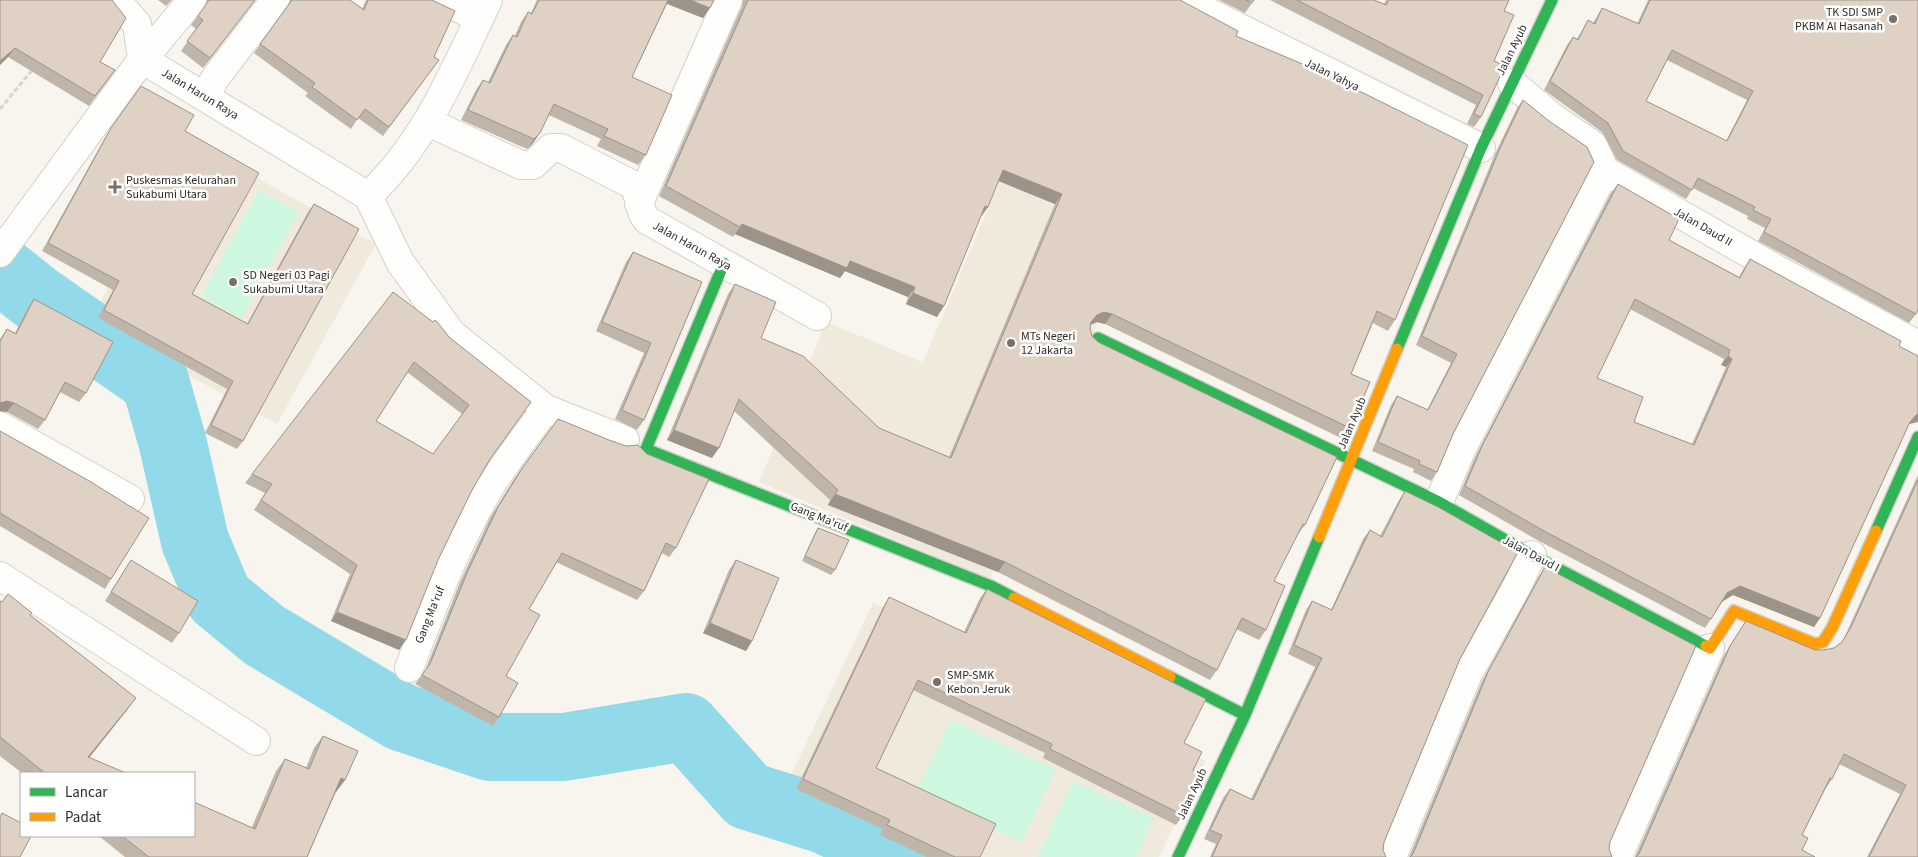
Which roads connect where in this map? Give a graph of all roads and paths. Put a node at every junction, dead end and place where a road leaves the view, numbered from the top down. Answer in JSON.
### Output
{"nodes":[{"id":1,"x":116,"y":0,"type":"edge"},
{"id":2,"x":192,"y":0,"type":"edge"},
{"id":3,"x":276,"y":0,"type":"edge"},
{"id":4,"x":444,"y":0,"type":"edge"},
{"id":5,"x":728,"y":0,"type":"edge"},
{"id":6,"x":1184,"y":0,"type":"edge"},
{"id":7,"x":1552,"y":0,"type":"edge"},
{"id":8,"x":483,"y":10,"type":"edge"},
{"id":9,"x":142,"y":59,"type":"junction"},
{"id":10,"x":39,"y":61,"type":"edge"},
{"id":11,"x":1512,"y":83,"type":"junction"},
{"id":12,"x":204,"y":97,"type":"junction"},
{"id":13,"x":0,"y":109,"type":"edge"},
{"id":14,"x":428,"y":122,"type":"junction"},
{"id":15,"x":1481,"y":148,"type":"junction"},
{"id":16,"x":1605,"y":171,"type":"junction"},
{"id":17,"x":368,"y":196,"type":"junction"},
{"id":18,"x":639,"y":203,"type":"junction"},
{"id":19,"x":3,"y":241,"type":"edge"},
{"id":20,"x":724,"y":263,"type":"junction"},
{"id":21,"x":817,"y":316,"type":"dead end"},
{"id":22,"x":1098,"y":338,"type":"dead end"},
{"id":23,"x":1918,"y":345,"type":"edge"},
{"id":24,"x":546,"y":409,"type":"junction"},
{"id":25,"x":0,"y":426,"type":"edge"},
{"id":26,"x":1918,"y":437,"type":"edge"},
{"id":27,"x":635,"y":444,"type":"junction"},
{"id":28,"x":1351,"y":460,"type":"junction"},
{"id":29,"x":1911,"y":470,"type":"edge"},
{"id":30,"x":130,"y":499,"type":"dead end"},
{"id":31,"x":1438,"y":502,"type":"junction"},
{"id":32,"x":1532,"y":555,"type":"junction"},
{"id":33,"x":0,"y":576,"type":"edge"},
{"id":34,"x":1710,"y":648,"type":"junction"},
{"id":35,"x":409,"y":668,"type":"dead end"},
{"id":36,"x":1245,"y":715,"type":"junction"},
{"id":37,"x":256,"y":741,"type":"dead end"},
{"id":38,"x":1178,"y":857,"type":"edge"},
{"id":39,"x":1392,"y":857,"type":"edge"},
{"id":40,"x":1618,"y":857,"type":"edge"}],
"edges":[{"from":1,"to":9,"type":"street"},
{"from":2,"to":9,"type":"street"},
{"from":3,"to":12,"type":"street"},
{"from":4,"to":8,"type":"street"},
{"from":5,"to":18,"type":"street"},
{"from":6,"to":15,"type":"street","name":"Jalan Yahya"},
{"from":7,"to":11,"type":"street","name":"Jalan Ayub"},
{"from":8,"to":14,"type":"street"},
{"from":9,"to":12,"type":"street","name":"Jalan Harun Raya"},
{"from":9,"to":19,"type":"street"},
{"from":10,"to":13,"type":"path"},
{"from":11,"to":15,"type":"street","name":"Jalan Ayub"},
{"from":11,"to":16,"type":"street"},
{"from":12,"to":17,"type":"street","name":"Jalan Harun Raya"},
{"from":14,"to":17,"type":"street"},
{"from":14,"to":18,"type":"street","name":"Jalan Harun Raya"},
{"from":15,"to":28,"type":"street","name":"Jalan Ayub"},
{"from":16,"to":23,"type":"street","name":"Jalan Daud II"},
{"from":16,"to":31,"type":"street"},
{"from":17,"to":24,"type":"street","name":"Gang Ma'ruf"},
{"from":18,"to":20,"type":"street","name":"Jalan Harun Raya"},
{"from":20,"to":21,"type":"street","name":"Jalan Harun Raya"},
{"from":20,"to":27,"type":"street"},
{"from":22,"to":28,"type":"street","name":"Jalan Daud I"},
{"from":24,"to":27,"type":"street","name":"Gang Ma'ruf"},
{"from":24,"to":35,"type":"street","name":"Gang Ma'ruf"},
{"from":25,"to":30,"type":"street"},
{"from":26,"to":29,"type":"street"},
{"from":27,"to":36,"type":"street","name":"Gang Ma'ruf"},
{"from":28,"to":31,"type":"street","name":"Jalan Daud I"},
{"from":28,"to":36,"type":"street","name":"Jalan Ayub"},
{"from":29,"to":34,"type":"street"},
{"from":31,"to":32,"type":"street","name":"Jalan Daud I"},
{"from":32,"to":34,"type":"street","name":"Jalan Daud I"},
{"from":32,"to":39,"type":"street"},
{"from":33,"to":37,"type":"street"},
{"from":34,"to":40,"type":"street"},
{"from":36,"to":38,"type":"street","name":"Jalan Ayub"}]}
